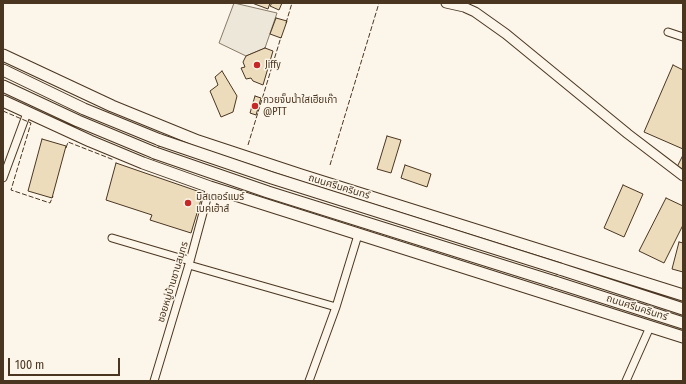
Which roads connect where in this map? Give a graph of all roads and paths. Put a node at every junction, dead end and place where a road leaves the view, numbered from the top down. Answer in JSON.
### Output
{"nodes":[{"id":1,"x":446,"y":3,"type":"edge"},
{"id":2,"x":668,"y":32,"type":"dead end"},
{"id":3,"x":683,"y":37,"type":"edge"},
{"id":4,"x":3,"y":56,"type":"edge"},
{"id":5,"x":3,"y":70,"type":"edge"},
{"id":6,"x":3,"y":86,"type":"edge"},
{"id":7,"x":3,"y":101,"type":"edge"},
{"id":8,"x":27,"y":112,"type":"junction"},
{"id":9,"x":683,"y":176,"type":"edge"},
{"id":10,"x":3,"y":178,"type":"edge"},
{"id":11,"x":318,"y":180,"type":"junction"},
{"id":12,"x":210,"y":187,"type":"junction"},
{"id":13,"x":417,"y":211,"type":"junction"},
{"id":14,"x":307,"y":218,"type":"junction"},
{"id":15,"x":358,"y":235,"type":"junction"},
{"id":16,"x":112,"y":238,"type":"dead end"},
{"id":17,"x":406,"y":250,"type":"junction"},
{"id":18,"x":190,"y":263,"type":"junction"},
{"id":19,"x":683,"y":295,"type":"edge"},
{"id":20,"x":336,"y":307,"type":"junction"},
{"id":21,"x":683,"y":308,"type":"edge"},
{"id":22,"x":683,"y":323,"type":"edge"},
{"id":23,"x":650,"y":327,"type":"junction"},
{"id":24,"x":683,"y":337,"type":"edge"},
{"id":25,"x":154,"y":381,"type":"edge"},
{"id":26,"x":309,"y":381,"type":"edge"},
{"id":27,"x":626,"y":381,"type":"edge"}],
"edges":[{"from":1,"to":9,"type":"street"},
{"from":2,"to":3,"type":"street"},
{"from":4,"to":11,"type":"main road","name":"ถนนศรีนครินทร์"},
{"from":5,"to":21,"type":"main road","name":"ถนนศรีนครินทร์","bridge":true},
{"from":6,"to":22,"type":"main road","name":"ถนนศรีนครินทร์","bridge":true},
{"from":7,"to":8,"type":"main road","name":"ถนนศรีนครินทร์"},
{"from":8,"to":10,"type":"street"},
{"from":8,"to":12,"type":"main road","name":"ถนนศรีนครินทร์"},
{"from":11,"to":13,"type":"main road","name":"ถนนศรีนครินทร์"},
{"from":11,"to":14,"type":"main road"},
{"from":12,"to":14,"type":"main road","name":"ถนนศรีนครินทร์"},
{"from":12,"to":18,"type":"street","name":"ซอยหมู่บ้านชานสมุทร"},
{"from":13,"to":17,"type":"main road"},
{"from":13,"to":19,"type":"main road","name":"ถนนศรีนครินทร์"},
{"from":14,"to":15,"type":"main road","name":"ถนนศรีนครินทร์"},
{"from":15,"to":17,"type":"main road","name":"ถนนศรีนครินทร์"},
{"from":15,"to":20,"type":"street"},
{"from":16,"to":18,"type":"street"},
{"from":17,"to":23,"type":"main road","name":"ถนนศรีนครินทร์"},
{"from":18,"to":20,"type":"street"},
{"from":18,"to":25,"type":"street","name":"ซอยหมู่บ้านชานสมุทร"},
{"from":20,"to":26,"type":"street"},
{"from":23,"to":24,"type":"main road","name":"ถนนศรีนครินทร์"},
{"from":23,"to":27,"type":"street"}]}
